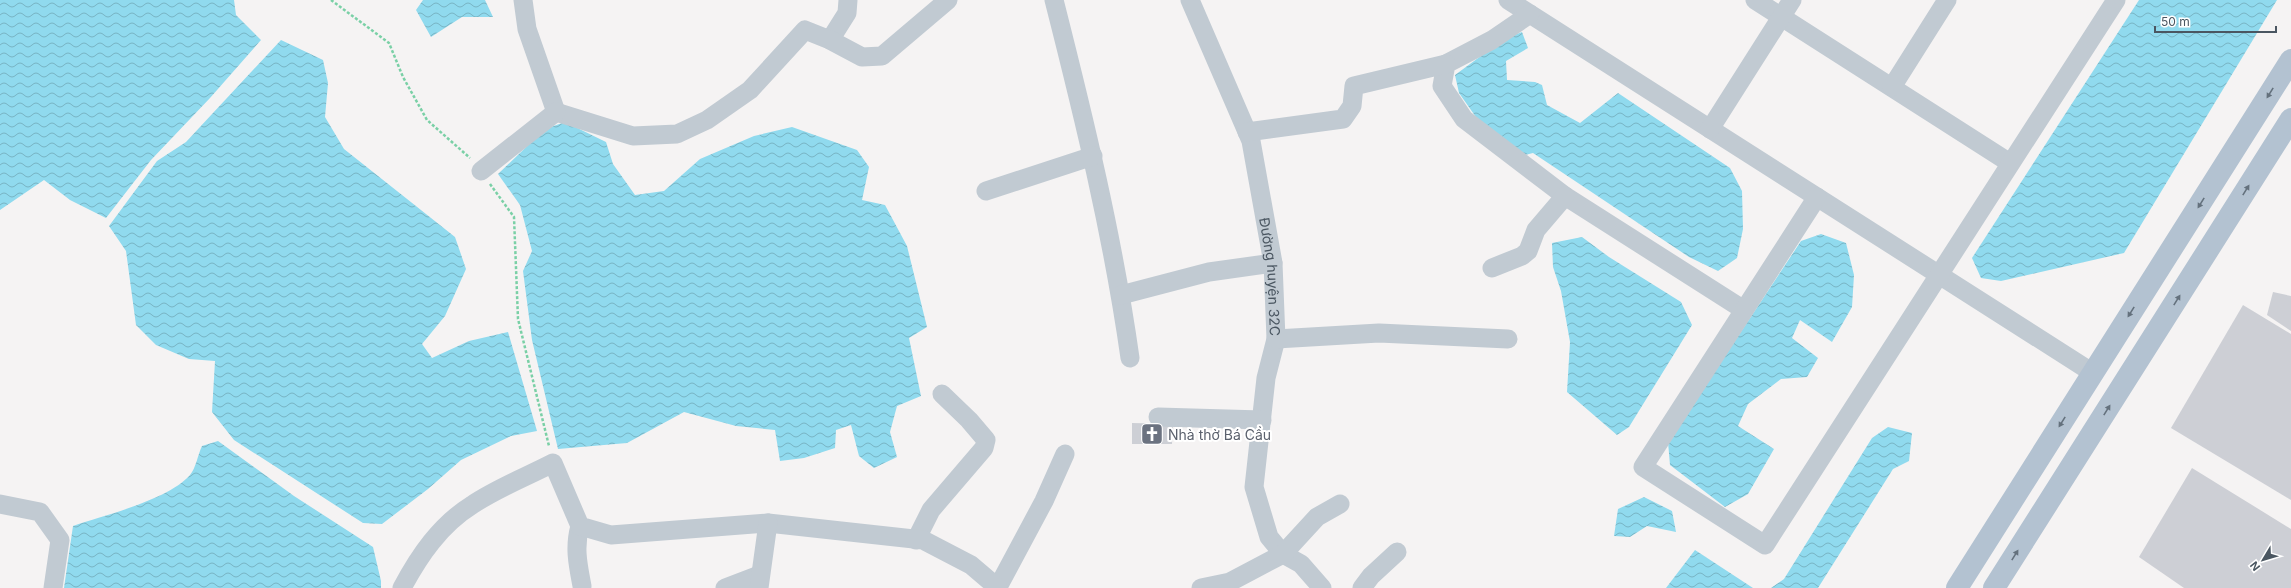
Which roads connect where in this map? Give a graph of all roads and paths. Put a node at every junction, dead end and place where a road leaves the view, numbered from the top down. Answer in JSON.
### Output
{"nodes":[{"id":1,"x":331,"y":0,"type":"edge"},
{"id":2,"x":523,"y":0,"type":"edge"},
{"id":3,"x":848,"y":0,"type":"edge"},
{"id":4,"x":948,"y":0,"type":"edge"},
{"id":5,"x":1054,"y":0,"type":"edge"},
{"id":6,"x":1190,"y":0,"type":"edge"},
{"id":7,"x":1508,"y":0,"type":"edge"},
{"id":8,"x":1755,"y":0,"type":"edge"},
{"id":9,"x":1792,"y":0,"type":"edge"},
{"id":10,"x":1947,"y":0,"type":"edge"},
{"id":11,"x":2116,"y":0,"type":"edge"},
{"id":12,"x":1530,"y":14,"type":"junction"},
{"id":13,"x":1782,"y":17,"type":"junction"},
{"id":14,"x":830,"y":40,"type":"junction"},
{"id":15,"x":2291,"y":60,"type":"edge"},
{"id":16,"x":1446,"y":64,"type":"junction"},
{"id":17,"x":1892,"y":86,"type":"junction"},
{"id":18,"x":556,"y":112,"type":"junction"},
{"id":19,"x":2291,"y":119,"type":"edge"},
{"id":20,"x":1710,"y":129,"type":"junction"},
{"id":21,"x":1247,"y":132,"type":"junction"},
{"id":22,"x":1093,"y":156,"type":"junction"},
{"id":23,"x":2010,"y":163,"type":"junction"},
{"id":24,"x":481,"y":171,"type":"junction"},
{"id":25,"x":986,"y":191,"type":"dead end"},
{"id":26,"x":1565,"y":196,"type":"junction"},
{"id":27,"x":1817,"y":197,"type":"junction"},
{"id":28,"x":2175,"y":244,"type":"junction"},
{"id":29,"x":2201,"y":261,"type":"junction"},
{"id":30,"x":1273,"y":263,"type":"junction"},
{"id":31,"x":1492,"y":268,"type":"dead end"},
{"id":32,"x":1938,"y":274,"type":"junction"},
{"id":33,"x":1121,"y":295,"type":"junction"},
{"id":34,"x":1744,"y":310,"type":"junction"},
{"id":35,"x":1276,"y":338,"type":"junction"},
{"id":36,"x":1508,"y":339,"type":"dead end"},
{"id":37,"x":1130,"y":358,"type":"dead end"},
{"id":38,"x":2093,"y":372,"type":"junction"},
{"id":39,"x":942,"y":394,"type":"dead end"},
{"id":40,"x":1158,"y":417,"type":"dead end"},
{"id":41,"x":1262,"y":420,"type":"junction"},
{"id":42,"x":1065,"y":454,"type":"dead end"},
{"id":43,"x":553,"y":463,"type":"junction"},
{"id":44,"x":0,"y":504,"type":"edge"},
{"id":45,"x":1340,"y":504,"type":"dead end"},
{"id":46,"x":768,"y":523,"type":"junction"},
{"id":47,"x":580,"y":526,"type":"junction"},
{"id":48,"x":916,"y":540,"type":"junction"},
{"id":49,"x":1397,"y":552,"type":"dead end"},
{"id":50,"x":1283,"y":554,"type":"junction"},
{"id":51,"x":759,"y":581,"type":"edge"},
{"id":52,"x":582,"y":586,"type":"dead end"},
{"id":53,"x":53,"y":588,"type":"edge"},
{"id":54,"x":402,"y":588,"type":"edge"},
{"id":55,"x":725,"y":588,"type":"edge"},
{"id":56,"x":998,"y":588,"type":"edge"},
{"id":57,"x":1201,"y":588,"type":"edge"},
{"id":58,"x":1322,"y":588,"type":"edge"},
{"id":59,"x":1362,"y":588,"type":"edge"},
{"id":60,"x":1957,"y":588,"type":"edge"},
{"id":61,"x":1994,"y":588,"type":"edge"}],
"edges":[{"from":1,"to":24,"type":"path"},
{"from":2,"to":18,"type":"street"},
{"from":3,"to":14,"type":"street"},
{"from":4,"to":14,"type":"street"},
{"from":5,"to":22,"type":"street"},
{"from":6,"to":21,"type":"street","name":"Đường huyện 32C"},
{"from":7,"to":12,"type":"street"},
{"from":8,"to":13,"type":"street"},
{"from":9,"to":13,"type":"street"},
{"from":10,"to":17,"type":"street"},
{"from":11,"to":23,"type":"street"},
{"from":12,"to":16,"type":"street"},
{"from":12,"to":20,"type":"street"},
{"from":13,"to":17,"type":"street"},
{"from":13,"to":20,"type":"street"},
{"from":14,"to":18,"type":"street"},
{"from":15,"to":28,"type":"main road","one_way":true},
{"from":16,"to":21,"type":"street"},
{"from":16,"to":26,"type":"street"},
{"from":17,"to":23,"type":"street"},
{"from":18,"to":24,"type":"street"},
{"from":29,"to":19,"type":"main road","one_way":true},
{"from":20,"to":27,"type":"street"},
{"from":21,"to":30,"type":"street","name":"Đường huyện 32C"},
{"from":22,"to":25,"type":"street"},
{"from":22,"to":33,"type":"street"},
{"from":23,"to":32,"type":"street"},
{"from":24,"to":43,"type":"path"},
{"from":26,"to":31,"type":"street"},
{"from":26,"to":34,"type":"street"},
{"from":27,"to":32,"type":"street"},
{"from":27,"to":34,"type":"street"},
{"from":28,"to":29,"type":"main road"},
{"from":28,"to":38,"type":"main road","one_way":true},
{"from":61,"to":29,"type":"main road","one_way":true},
{"from":30,"to":33,"type":"street"},
{"from":30,"to":35,"type":"street","name":"Đường huyện 32C"},
{"from":32,"to":34,"type":"street"},
{"from":32,"to":38,"type":"street"},
{"from":33,"to":37,"type":"street"},
{"from":35,"to":36,"type":"street"},
{"from":35,"to":41,"type":"street","name":"Đường huyện 32C"},
{"from":38,"to":60,"type":"main road","one_way":true},
{"from":39,"to":48,"type":"street"},
{"from":40,"to":41,"type":"street"},
{"from":41,"to":50,"type":"street","name":"Đường huyện 32C"},
{"from":42,"to":56,"type":"street"},
{"from":43,"to":47,"type":"street"},
{"from":43,"to":54,"type":"street"},
{"from":44,"to":53,"type":"street"},
{"from":45,"to":50,"type":"street"},
{"from":46,"to":47,"type":"street"},
{"from":46,"to":48,"type":"street"},
{"from":46,"to":51,"type":"street"},
{"from":47,"to":52,"type":"street"},
{"from":48,"to":56,"type":"street"},
{"from":49,"to":59,"type":"street"},
{"from":50,"to":57,"type":"street"},
{"from":50,"to":58,"type":"street","name":"Đường huyện 32C"},
{"from":51,"to":55,"type":"street"}]}
